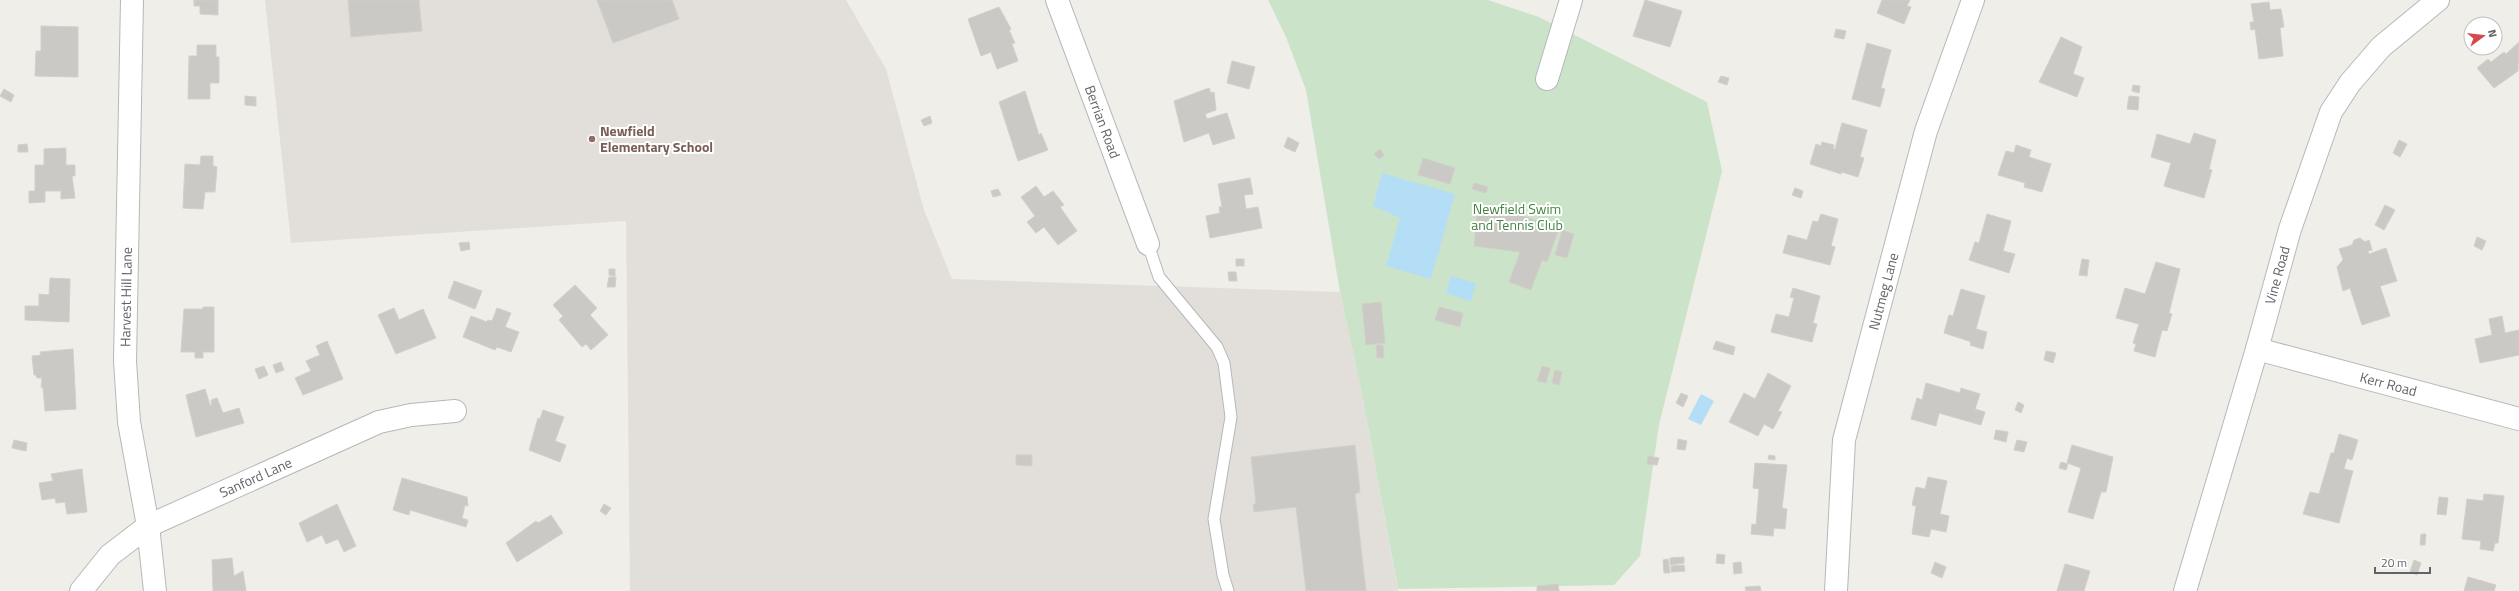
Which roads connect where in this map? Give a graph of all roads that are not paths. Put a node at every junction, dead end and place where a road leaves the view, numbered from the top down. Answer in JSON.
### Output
{"nodes":[{"id":1,"x":132,"y":0,"type":"edge"},
{"id":2,"x":1057,"y":0,"type":"edge"},
{"id":3,"x":1572,"y":0,"type":"edge"},
{"id":4,"x":1973,"y":0,"type":"edge"},
{"id":5,"x":2438,"y":0,"type":"edge"},
{"id":6,"x":1547,"y":79,"type":"dead end"},
{"id":7,"x":1148,"y":244,"type":"joint"},
{"id":8,"x":2257,"y":349,"type":"junction"},
{"id":9,"x":455,"y":411,"type":"dead end"},
{"id":10,"x":2519,"y":419,"type":"edge"},
{"id":11,"x":148,"y":526,"type":"junction"},
{"id":12,"x":81,"y":591,"type":"edge"},
{"id":13,"x":155,"y":591,"type":"edge"},
{"id":14,"x":1228,"y":591,"type":"edge"},
{"id":15,"x":1836,"y":591,"type":"edge"},
{"id":16,"x":2185,"y":591,"type":"edge"}],
"edges":[{"from":1,"to":11,"type":"street","name":"Harvest Hill Lane"},
{"from":2,"to":7,"type":"street","name":"Berrian Road"},
{"from":3,"to":6,"type":"street"},
{"from":4,"to":15,"type":"street","name":"Nutmeg Lane"},
{"from":5,"to":8,"type":"street","name":"Vine Road"},
{"from":7,"to":14,"type":"lane"},
{"from":8,"to":10,"type":"street","name":"Kerr Road"},
{"from":8,"to":16,"type":"street","name":"Vine Road"},
{"from":9,"to":11,"type":"street","name":"Sanford Lane"},
{"from":11,"to":12,"type":"street","name":"Sanford Lane"},
{"from":11,"to":13,"type":"street","name":"Harvest Hill Lane"}]}
